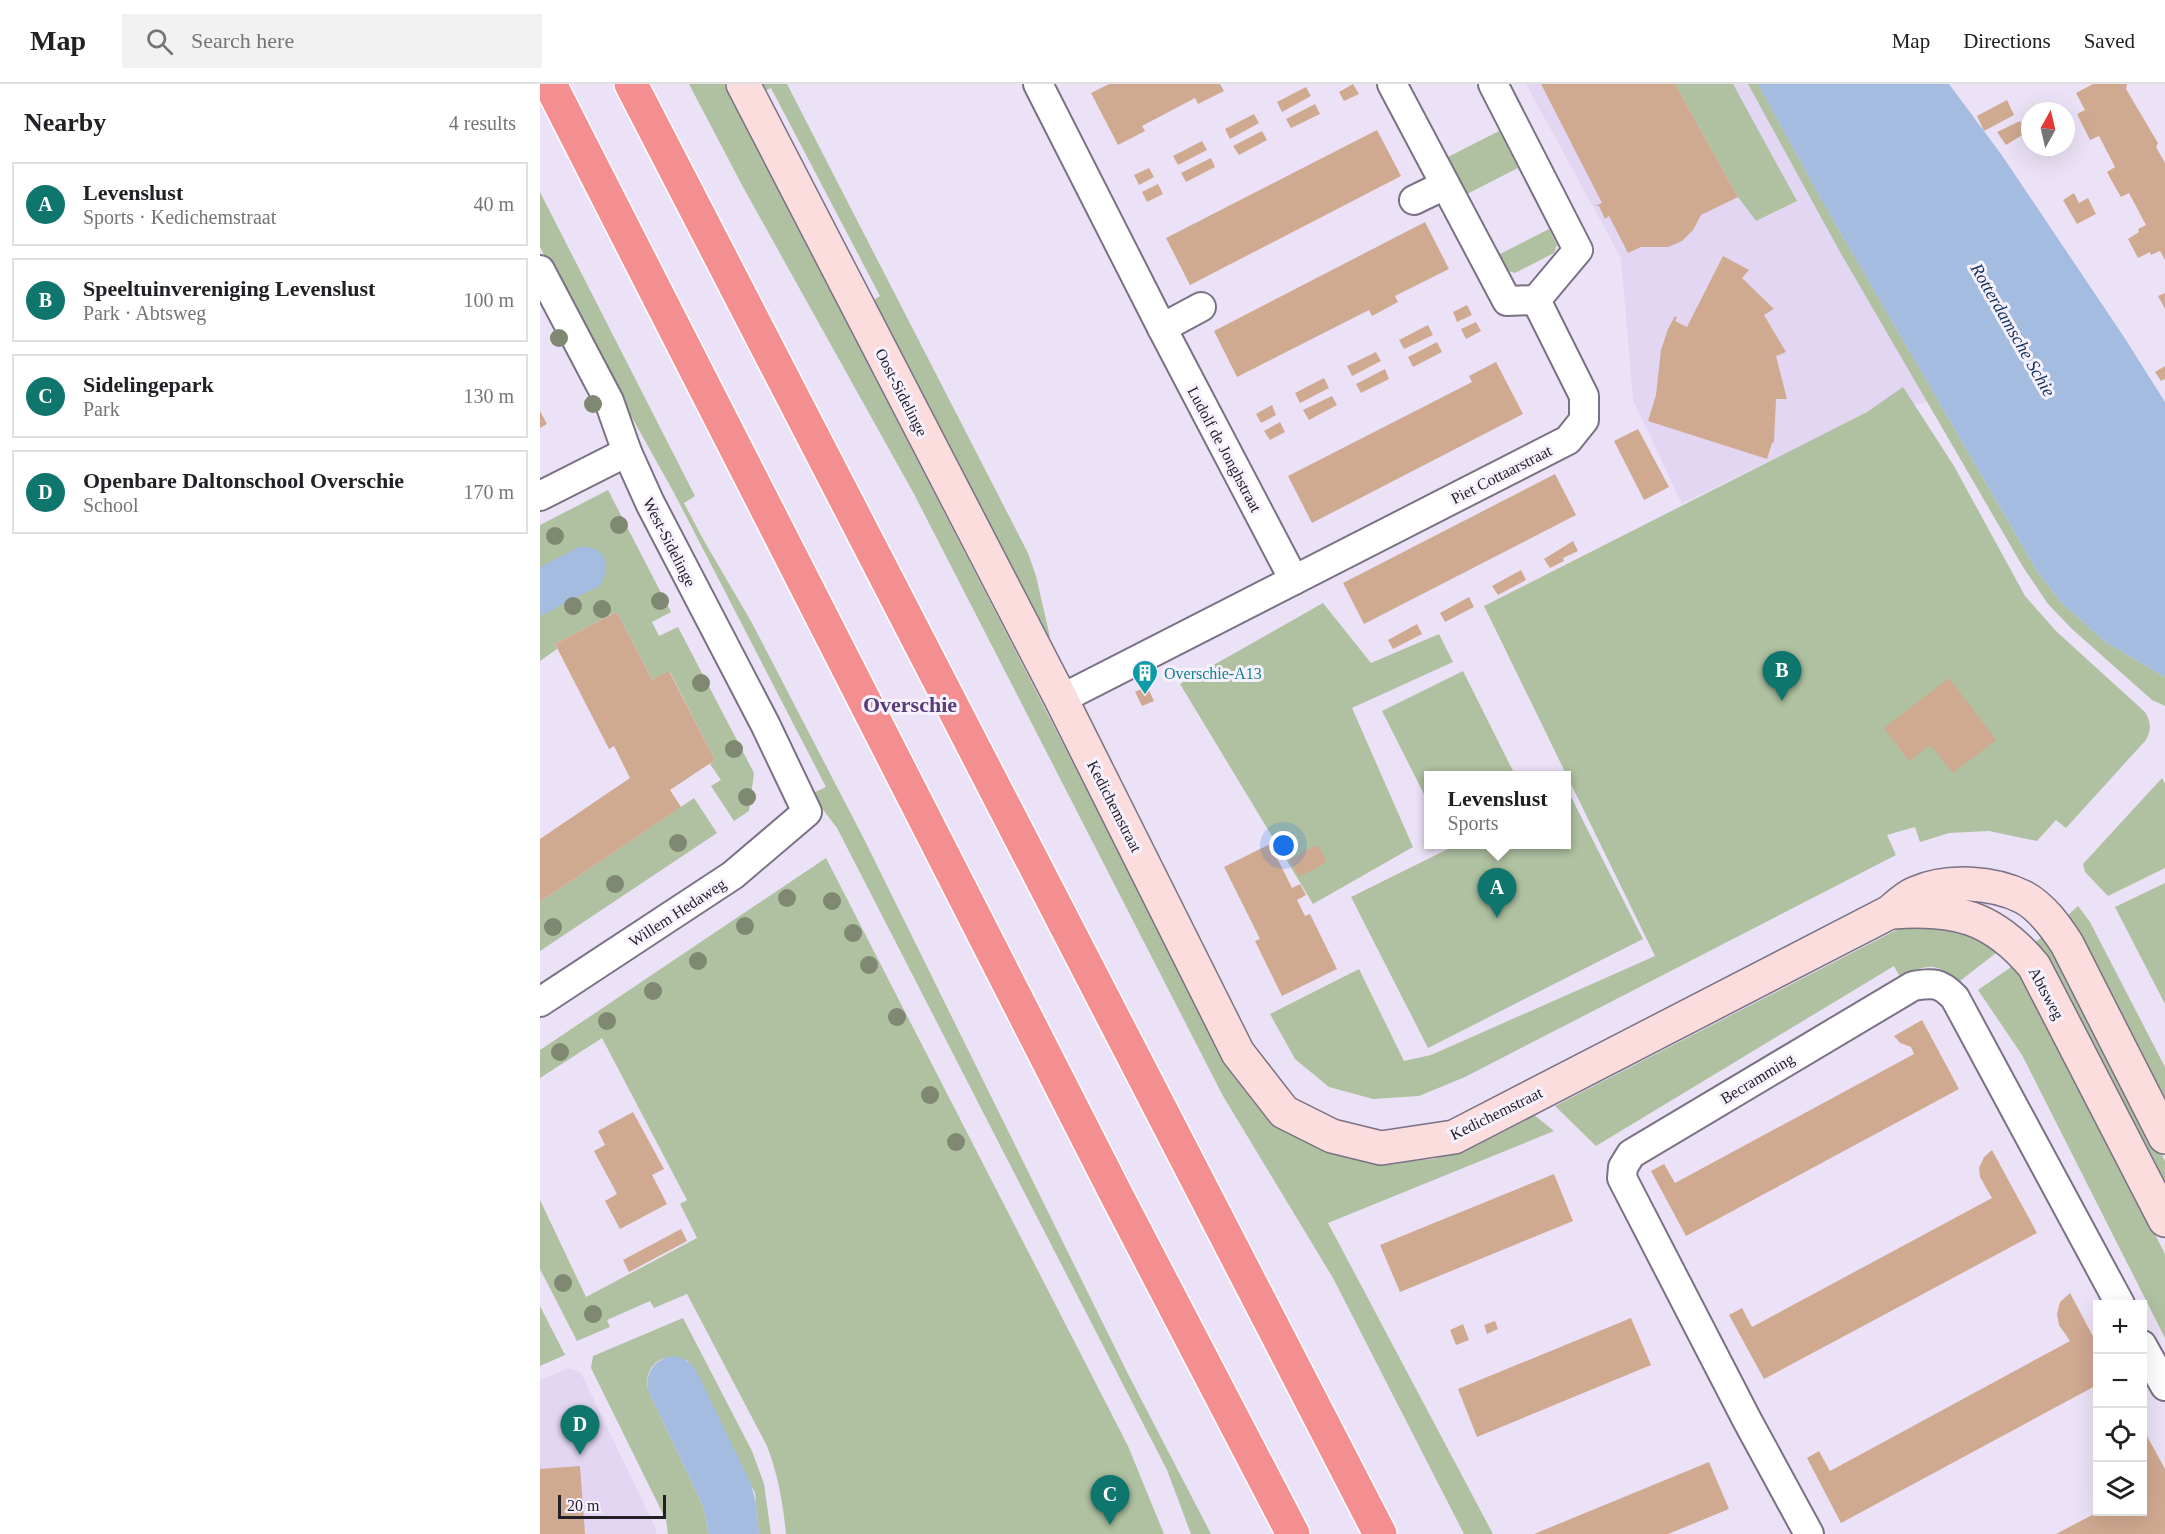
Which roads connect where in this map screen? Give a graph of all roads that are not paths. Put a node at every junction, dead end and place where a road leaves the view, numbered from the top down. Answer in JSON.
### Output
{"nodes":[{"id":1,"x":550,"y":84,"type":"edge"},
{"id":2,"x":631,"y":84,"type":"edge"},
{"id":3,"x":743,"y":84,"type":"edge"},
{"id":4,"x":1392,"y":84,"type":"edge"},
{"id":5,"x":1493,"y":84,"type":"edge"},
{"id":6,"x":1044,"y":86,"type":"edge"},
{"id":7,"x":1445,"y":185,"type":"junction"},
{"id":8,"x":1414,"y":200,"type":"dead end"},
{"id":9,"x":540,"y":270,"type":"edge"},
{"id":10,"x":1536,"y":300,"type":"junction"},
{"id":11,"x":1201,"y":308,"type":"dead end"},
{"id":12,"x":1161,"y":328,"type":"junction"},
{"id":13,"x":627,"y":452,"type":"junction"},
{"id":14,"x":540,"y":496,"type":"edge"},
{"id":15,"x":1294,"y":580,"type":"junction"},
{"id":16,"x":1061,"y":699,"type":"junction"},
{"id":17,"x":807,"y":813,"type":"joint"},
{"id":18,"x":1890,"y":912,"type":"junction"},
{"id":19,"x":540,"y":1002,"type":"edge"},
{"id":20,"x":2165,"y":1137,"type":"edge"},
{"id":21,"x":2165,"y":1220,"type":"edge"},
{"id":22,"x":2117,"y":1300,"type":"edge"},
{"id":23,"x":2147,"y":1354,"type":"edge"},
{"id":24,"x":2165,"y":1386,"type":"edge"},
{"id":25,"x":1293,"y":1534,"type":"edge"},
{"id":26,"x":1380,"y":1534,"type":"edge"},
{"id":27,"x":1809,"y":1534,"type":"edge"}],
"edges":[{"from":1,"to":25,"type":"highway"},
{"from":2,"to":26,"type":"highway"},
{"from":3,"to":16,"type":"street","name":"Oost-Sidelinge"},
{"from":4,"to":7,"type":"street"},
{"from":5,"to":10,"type":"street"},
{"from":6,"to":12,"type":"street","name":"Ludolf de Jonghstraat"},
{"from":7,"to":8,"type":"street"},
{"from":7,"to":10,"type":"street"},
{"from":9,"to":13,"type":"street","name":"West-Sidelinge"},
{"from":10,"to":15,"type":"street","name":"Piet Cottaarstraat"},
{"from":11,"to":12,"type":"street"},
{"from":12,"to":15,"type":"street","name":"Ludolf de Jonghstraat"},
{"from":13,"to":14,"type":"street"},
{"from":13,"to":17,"type":"street","name":"West-Sidelinge"},
{"from":15,"to":16,"type":"street"},
{"from":16,"to":18,"type":"street","name":"Kedichemstraat"},
{"from":17,"to":19,"type":"street","name":"Willem Hedaweg"},
{"from":18,"to":20,"type":"street"},
{"from":18,"to":21,"type":"street","name":"Abtsweg"},
{"from":22,"to":27,"type":"street","name":"Becramming"},
{"from":23,"to":24,"type":"street"}]}
